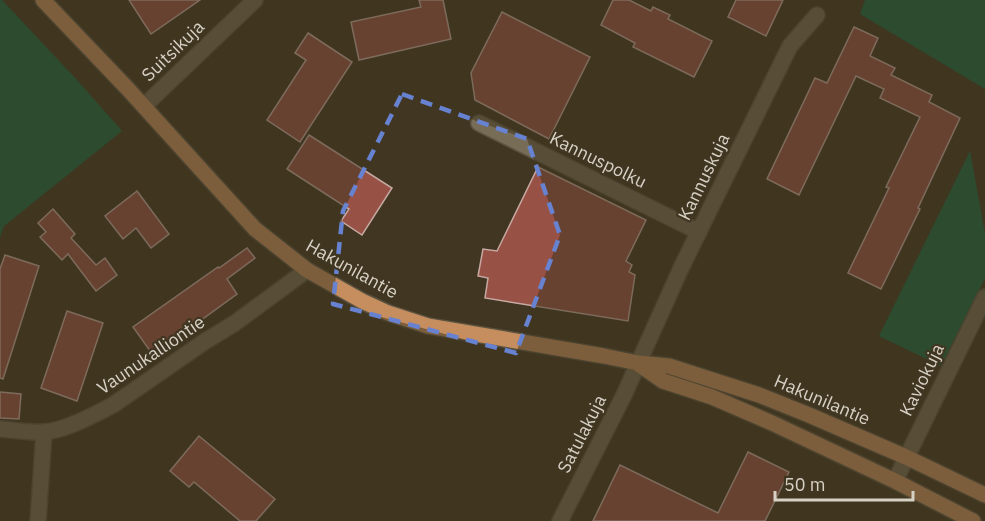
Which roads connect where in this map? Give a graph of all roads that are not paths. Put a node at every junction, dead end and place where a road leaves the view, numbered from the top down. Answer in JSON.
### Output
{"nodes":[{"id":1,"x":43,"y":0,"type":"edge"},
{"id":2,"x":255,"y":0,"type":"edge"},
{"id":3,"x":817,"y":15,"type":"dead end"},
{"id":4,"x":144,"y":106,"type":"junction"},
{"id":5,"x":479,"y":123,"type":"dead end"},
{"id":6,"x":699,"y":232,"type":"junction"},
{"id":7,"x":308,"y":270,"type":"junction"},
{"id":8,"x":985,"y":297,"type":"edge"},
{"id":9,"x":638,"y":363,"type":"junction"},
{"id":10,"x":0,"y":429,"type":"edge"},
{"id":11,"x":44,"y":432,"type":"junction"},
{"id":12,"x":906,"y":457,"type":"junction"},
{"id":13,"x":894,"y":481,"type":"junction"},
{"id":14,"x":985,"y":495,"type":"edge"},
{"id":15,"x":38,"y":521,"type":"edge"},
{"id":16,"x":560,"y":521,"type":"edge"},
{"id":17,"x":973,"y":521,"type":"edge"}],
"edges":[{"from":1,"to":4,"type":"main road","name":"Hakunilantie"},
{"from":2,"to":4,"type":"street","name":"Suitsikuja"},
{"from":3,"to":6,"type":"street","name":"Kannuskuja"},
{"from":4,"to":7,"type":"main road","name":"Hakunilantie"},
{"from":5,"to":6,"type":"street","name":"Kannuspolku"},
{"from":6,"to":9,"type":"street","name":"Kannuskuja"},
{"from":7,"to":9,"type":"main road","name":"Hakunilantie"},
{"from":7,"to":11,"type":"street","name":"Vaunukalliontie"},
{"from":8,"to":12,"type":"street","name":"Kaviokuja"},
{"from":9,"to":12,"type":"main road","name":"Hakunilantie"},
{"from":9,"to":13,"type":"main road","name":"Hakunilantie"},
{"from":9,"to":16,"type":"street","name":"Satulakuja"},
{"from":10,"to":11,"type":"street","name":"Vaunukalliontie"},
{"from":11,"to":15,"type":"street"},
{"from":12,"to":13,"type":"street","name":"Kaviokuja"},
{"from":12,"to":14,"type":"main road","name":"Hakunilantie"},
{"from":13,"to":17,"type":"main road","name":"Hakunilantie"}]}
